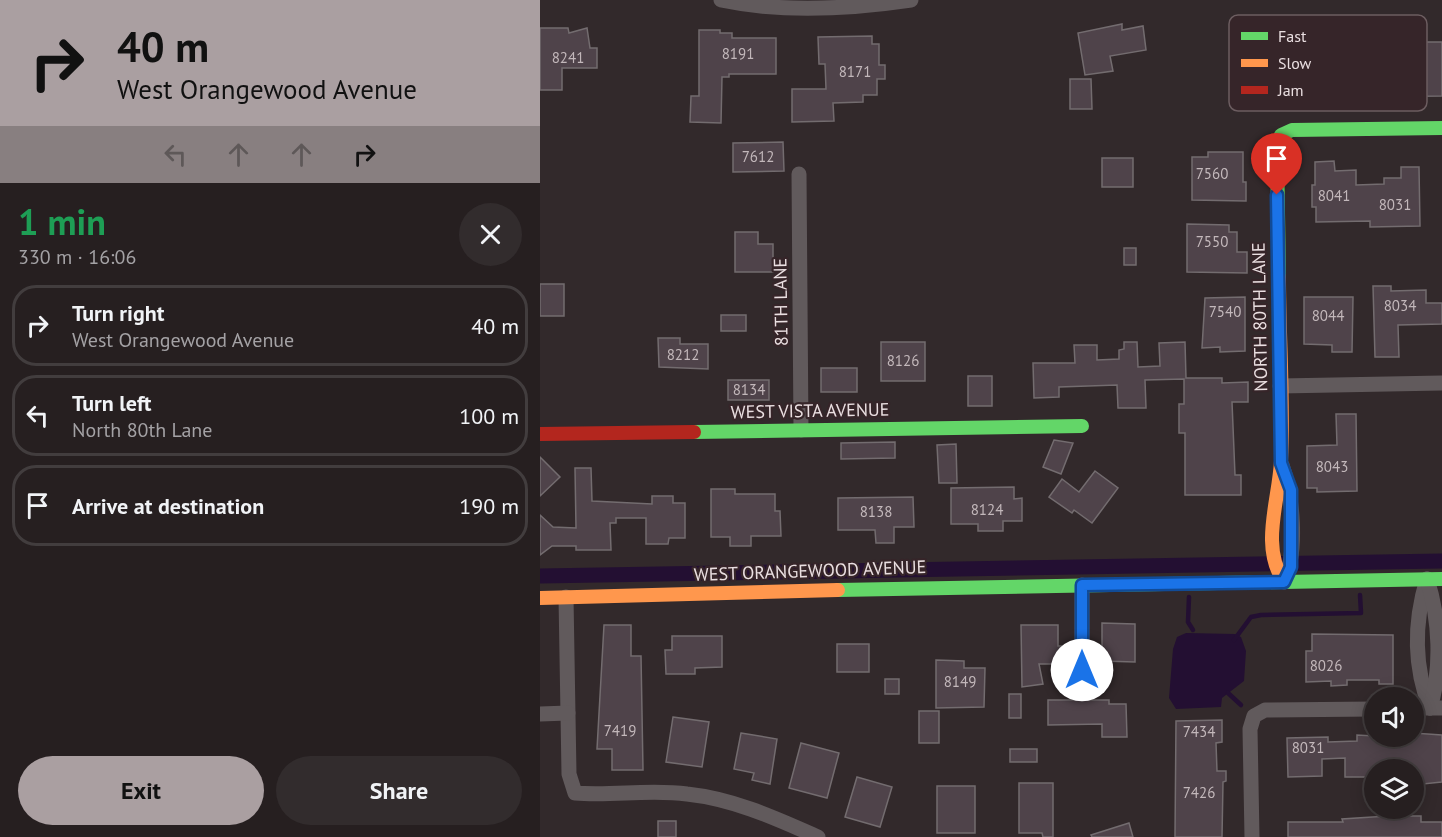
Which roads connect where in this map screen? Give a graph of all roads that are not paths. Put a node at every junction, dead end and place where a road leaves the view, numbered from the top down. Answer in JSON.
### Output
{"nodes":[{"id":1,"x":721,"y":0,"type":"edge"},
{"id":2,"x":911,"y":0,"type":"edge"},
{"id":3,"x":1442,"y":128,"type":"edge"},
{"id":4,"x":799,"y":174,"type":"dead end"},
{"id":5,"x":1442,"y":383,"type":"edge"},
{"id":6,"x":1280,"y":386,"type":"junction"},
{"id":7,"x":1082,"y":426,"type":"dead end"},
{"id":8,"x":801,"y":430,"type":"junction"},
{"id":9,"x":540,"y":434,"type":"edge"},
{"id":10,"x":1281,"y":463,"type":"junction"},
{"id":11,"x":1291,"y":508,"type":"junction"},
{"id":12,"x":1275,"y":509,"type":"junction"},
{"id":13,"x":1283,"y":562,"type":"junction"},
{"id":14,"x":1435,"y":579,"type":"edge"},
{"id":15,"x":1284,"y":582,"type":"junction"},
{"id":16,"x":1082,"y":585,"type":"junction"},
{"id":17,"x":566,"y":597,"type":"junction"},
{"id":18,"x":540,"y":598,"type":"edge"},
{"id":19,"x":1418,"y":643,"type":"junction"},
{"id":20,"x":1437,"y":643,"type":"junction"},
{"id":21,"x":1082,"y":670,"type":"dead end"},
{"id":22,"x":1436,"y":708,"type":"edge"},
{"id":23,"x":1364,"y":709,"type":"edge"},
{"id":24,"x":568,"y":713,"type":"junction"},
{"id":25,"x":540,"y":714,"type":"edge"},
{"id":26,"x":818,"y":837,"type":"edge"},
{"id":27,"x":1252,"y":837,"type":"edge"}],
"edges":[{"from":1,"to":2,"type":"street"},
{"from":3,"to":6,"type":"street","name":"NORTH 80TH LANE"},
{"from":4,"to":8,"type":"street","name":"81TH LANE"},
{"from":5,"to":6,"type":"street"},
{"from":6,"to":10,"type":"street","name":"NORTH 80TH LANE"},
{"from":7,"to":8,"type":"street","name":"WEST VISTA AVENUE"},
{"from":8,"to":9,"type":"street","name":"WEST VISTA AVENUE"},
{"from":10,"to":11,"type":"street","name":"NORTH 80TH LANE"},
{"from":10,"to":12,"type":"street","name":"NORTH 80TH LANE"},
{"from":11,"to":12,"type":"street"},
{"from":11,"to":13,"type":"street","name":"NORTH 80TH LANE"},
{"from":12,"to":13,"type":"street","name":"NORTH 80TH LANE"},
{"from":13,"to":15,"type":"street","name":"NORTH 80TH LANE"},
{"from":14,"to":15,"type":"street","name":"WEST ORANGEWOOD AVENUE"},
{"from":14,"to":19,"type":"street"},
{"from":14,"to":20,"type":"street"},
{"from":15,"to":16,"type":"street","name":"WEST ORANGEWOOD AVENUE"},
{"from":16,"to":17,"type":"street","name":"WEST ORANGEWOOD AVENUE"},
{"from":16,"to":21,"type":"street"},
{"from":17,"to":18,"type":"street","name":"WEST ORANGEWOOD AVENUE"},
{"from":17,"to":24,"type":"street"},
{"from":19,"to":20,"type":"street"},
{"from":19,"to":22,"type":"street"},
{"from":20,"to":22,"type":"street"},
{"from":23,"to":27,"type":"street"},
{"from":24,"to":25,"type":"street"},
{"from":24,"to":26,"type":"street"}]}
